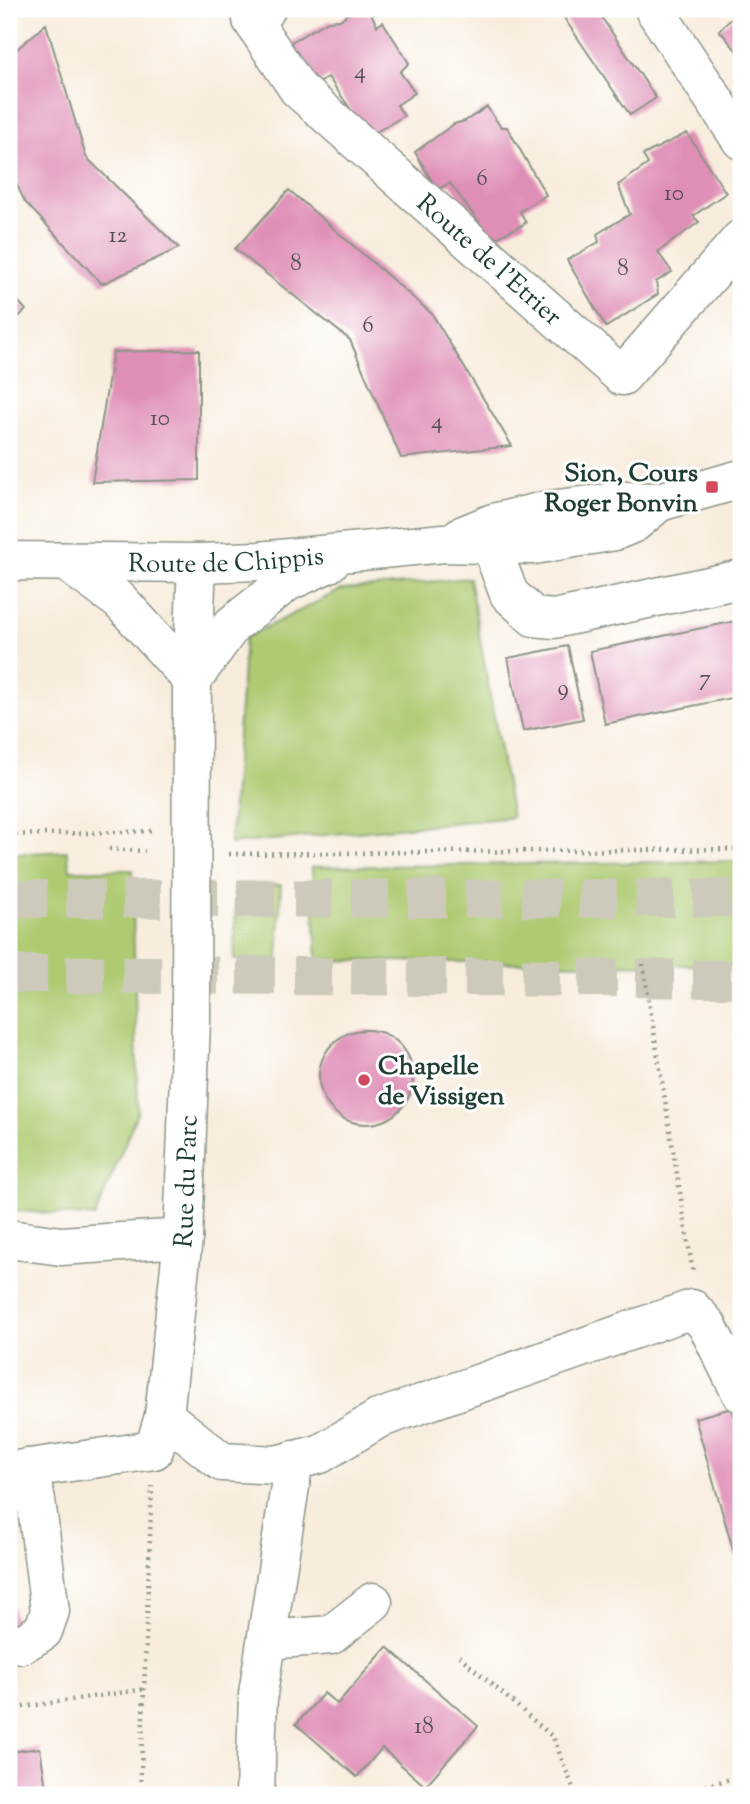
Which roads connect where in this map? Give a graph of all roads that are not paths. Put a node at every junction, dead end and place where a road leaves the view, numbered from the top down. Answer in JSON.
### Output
{"nodes":[{"id":1,"x":266,"y":9,"type":"edge"},
{"id":2,"x":654,"y":9,"type":"edge"},
{"id":3,"x":741,"y":140,"type":"edge"},
{"id":4,"x":741,"y":239,"type":"edge"},
{"id":5,"x":741,"y":479,"type":"edge"},
{"id":6,"x":487,"y":536,"type":"junction"},
{"id":7,"x":350,"y":553,"type":"junction"},
{"id":8,"x":9,"y":561,"type":"edge"},
{"id":9,"x":197,"y":563,"type":"junction"},
{"id":10,"x":69,"y":564,"type":"junction"},
{"id":11,"x":741,"y":579,"type":"edge"},
{"id":12,"x":192,"y":680,"type":"junction"},
{"id":13,"x":183,"y":1238,"type":"junction"},
{"id":14,"x":9,"y":1239,"type":"edge"},
{"id":15,"x":741,"y":1393,"type":"edge"},
{"id":16,"x":159,"y":1433,"type":"junction"},
{"id":17,"x":294,"y":1460,"type":"junction"},
{"id":18,"x":18,"y":1469,"type":"edge"},
{"id":19,"x":373,"y":1602,"type":"dead end"},
{"id":20,"x":267,"y":1640,"type":"junction"},
{"id":21,"x":22,"y":1644,"type":"dead end"},
{"id":22,"x":255,"y":1795,"type":"edge"}],
"edges":[{"from":1,"to":4,"type":"street","name":"Route de l'Etrier"},
{"from":2,"to":3,"type":"street"},
{"from":5,"to":6,"type":"street","name":"Route de Chippis"},
{"from":6,"to":7,"type":"street","name":"Route de Chippis"},
{"from":6,"to":11,"type":"street"},
{"from":7,"to":9,"type":"street","name":"Route de Chippis"},
{"from":7,"to":12,"type":"street"},
{"from":8,"to":10,"type":"street","name":"Route de Chippis"},
{"from":9,"to":10,"type":"street","name":"Route de Chippis"},
{"from":9,"to":12,"type":"street","name":"Rue du Parc"},
{"from":10,"to":12,"type":"street"},
{"from":12,"to":13,"type":"street","name":"Rue du Parc"},
{"from":13,"to":14,"type":"street"},
{"from":13,"to":16,"type":"street","name":"Rue du Parc"},
{"from":15,"to":17,"type":"street"},
{"from":16,"to":17,"type":"street"},
{"from":16,"to":18,"type":"street"},
{"from":17,"to":20,"type":"street"},
{"from":18,"to":21,"type":"street"},
{"from":19,"to":20,"type":"street"},
{"from":20,"to":22,"type":"street"}]}
